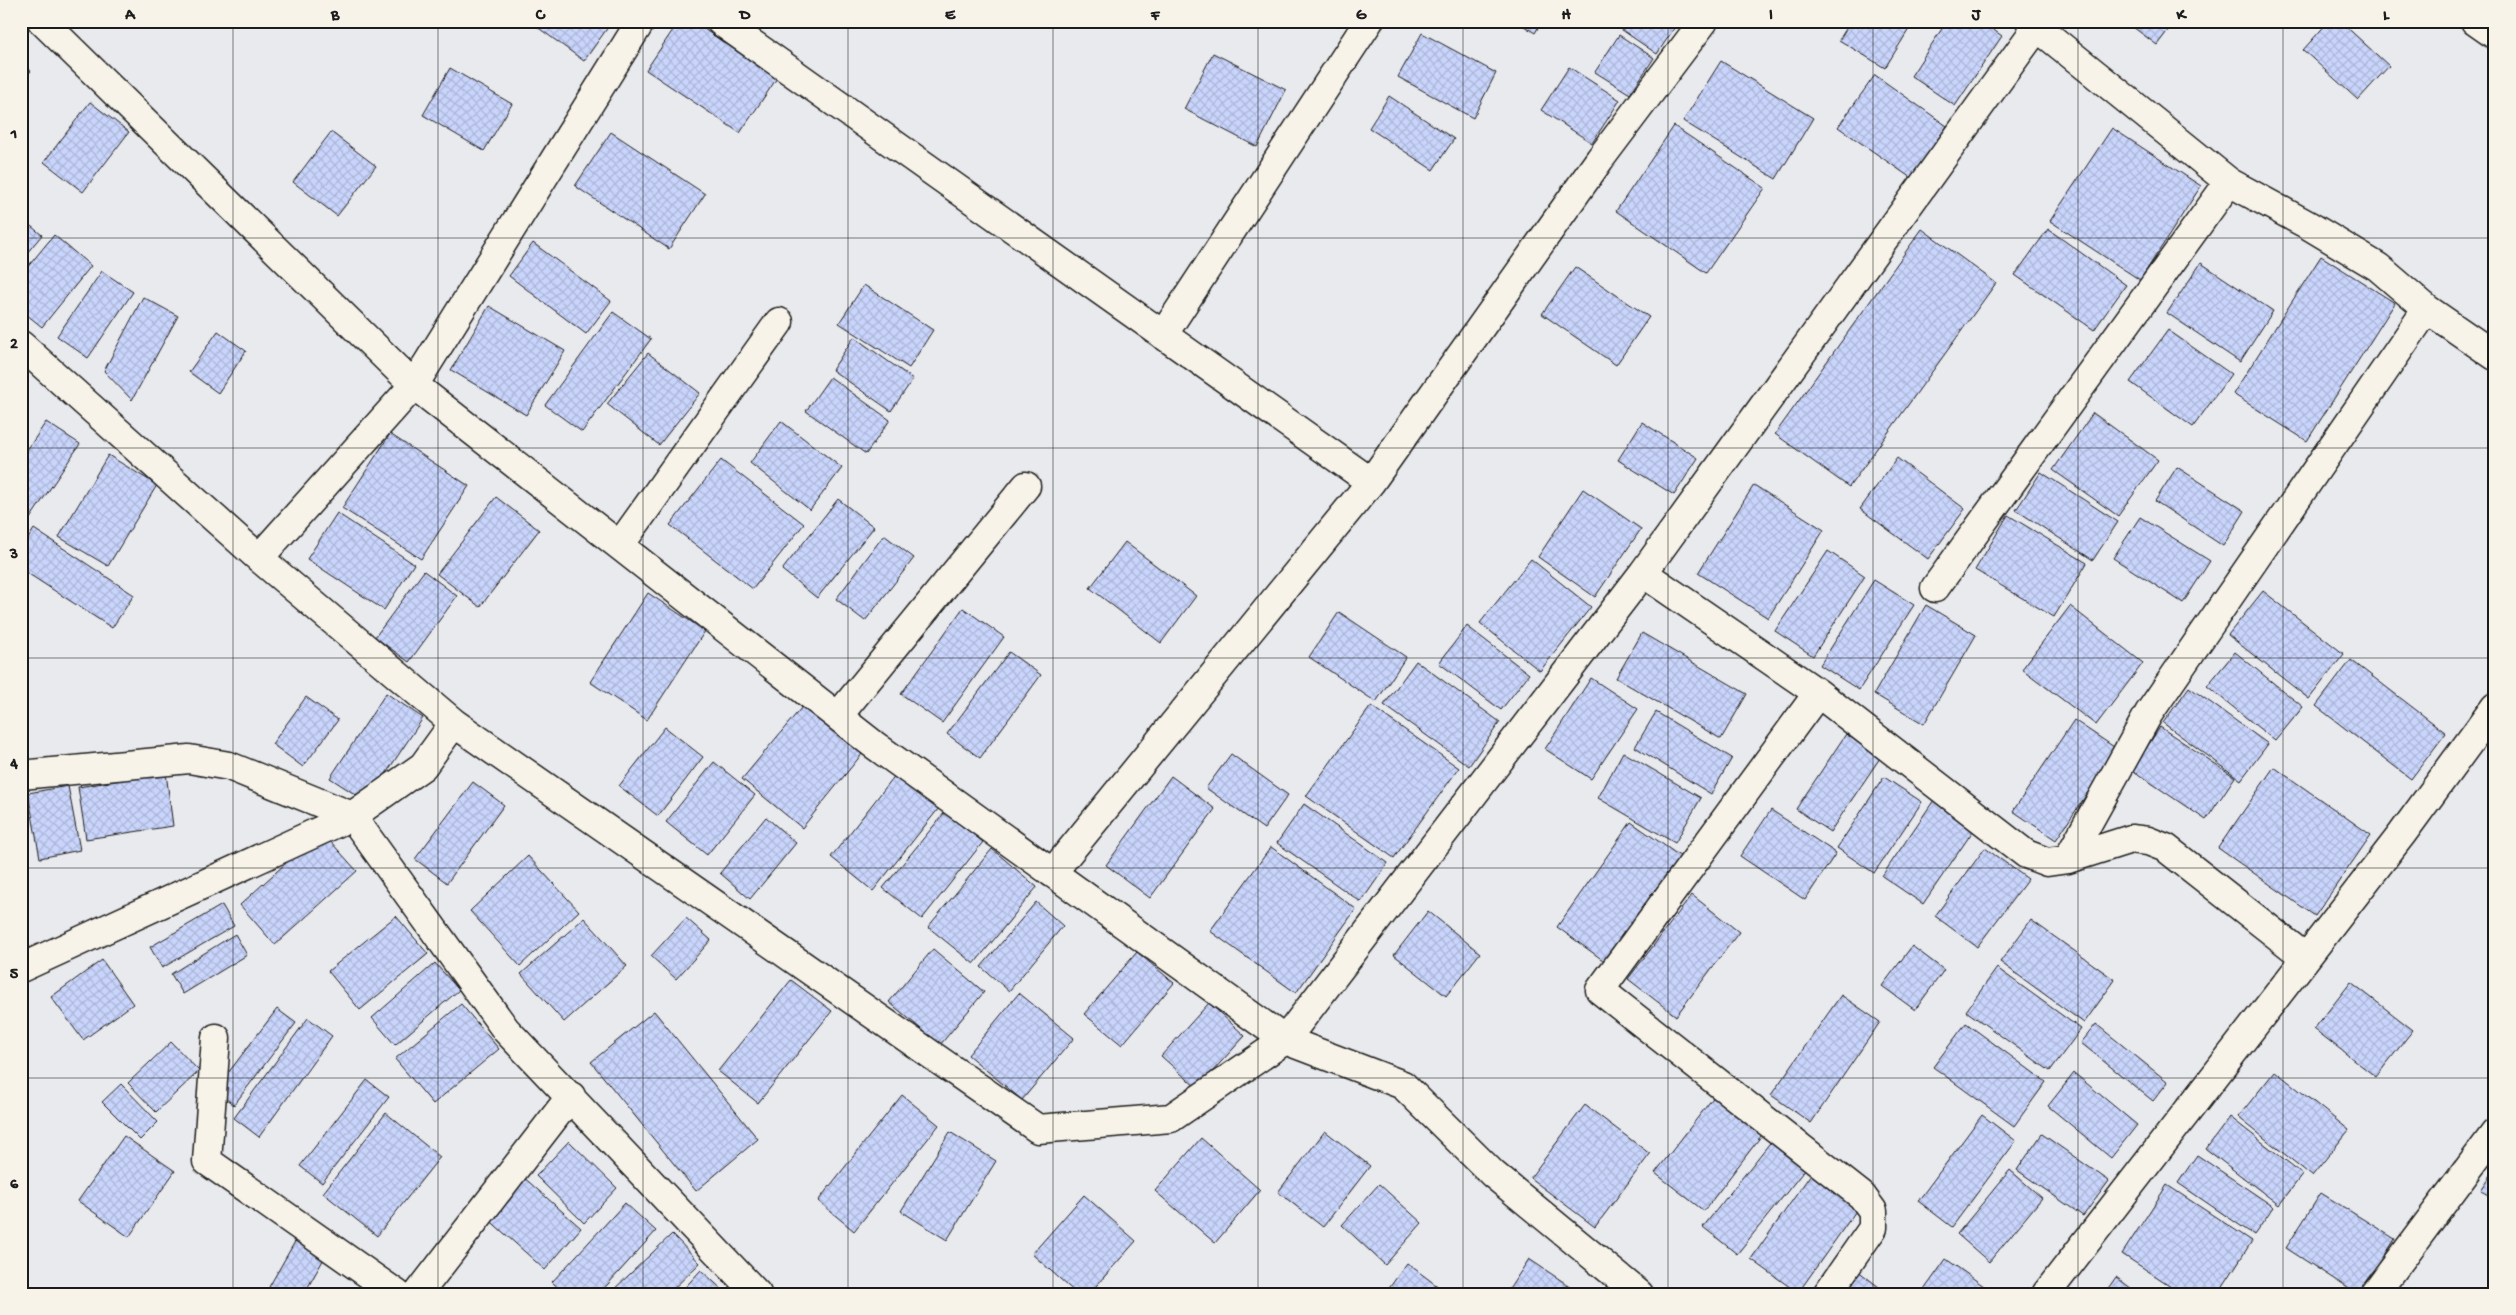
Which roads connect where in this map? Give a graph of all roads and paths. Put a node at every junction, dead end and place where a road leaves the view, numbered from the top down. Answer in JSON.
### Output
{"nodes":[{"id":1,"x":42,"y":21,"type":"edge"},
{"id":2,"x":641,"y":21,"type":"edge"},
{"id":3,"x":720,"y":21,"type":"edge"},
{"id":4,"x":1369,"y":21,"type":"edge"},
{"id":5,"x":1704,"y":21,"type":"edge"},
{"id":6,"x":2475,"y":21,"type":"edge"},
{"id":7,"x":2036,"y":23,"type":"edge"},
{"id":8,"x":2495,"y":35,"type":"edge"},
{"id":9,"x":2229,"y":182,"type":"junction"},
{"id":10,"x":2427,"y":309,"type":"junction"},
{"id":11,"x":780,"y":322,"type":"dead end"},
{"id":12,"x":1163,"y":335,"type":"junction"},
{"id":13,"x":21,"y":345,"type":"edge"},
{"id":14,"x":2495,"y":356,"type":"edge"},
{"id":15,"x":414,"y":385,"type":"junction"},
{"id":16,"x":1371,"y":482,"type":"junction"},
{"id":17,"x":1026,"y":486,"type":"dead end"},
{"id":18,"x":620,"y":545,"type":"junction"},
{"id":19,"x":258,"y":558,"type":"junction"},
{"id":20,"x":1643,"y":573,"type":"junction"},
{"id":21,"x":1935,"y":588,"type":"dead end"},
{"id":22,"x":1818,"y":693,"type":"junction"},
{"id":23,"x":2495,"y":707,"type":"edge"},
{"id":24,"x":838,"y":716,"type":"junction"},
{"id":25,"x":454,"y":723,"type":"junction"},
{"id":26,"x":21,"y":775,"type":"edge"},
{"id":27,"x":352,"y":816,"type":"junction"},
{"id":28,"x":2068,"y":859,"type":"junction"},
{"id":29,"x":1052,"y":873,"type":"junction"},
{"id":30,"x":2306,"y":958,"type":"junction"},
{"id":31,"x":21,"y":968,"type":"edge"},
{"id":32,"x":216,"y":1038,"type":"dead end"},
{"id":33,"x":1285,"y":1040,"type":"junction"},
{"id":34,"x":571,"y":1096,"type":"junction"},
{"id":35,"x":2495,"y":1133,"type":"edge"},
{"id":36,"x":397,"y":1294,"type":"edge"},
{"id":37,"x":418,"y":1294,"type":"edge"},
{"id":38,"x":757,"y":1294,"type":"edge"},
{"id":39,"x":1639,"y":1294,"type":"edge"},
{"id":40,"x":1826,"y":1294,"type":"edge"},
{"id":41,"x":2046,"y":1294,"type":"edge"},
{"id":42,"x":2374,"y":1294,"type":"edge"}],
"edges":[{"from":1,"to":15,"type":"street"},
{"from":2,"to":15,"type":"street"},
{"from":3,"to":12,"type":"street"},
{"from":4,"to":12,"type":"street"},
{"from":5,"to":16,"type":"street"},
{"from":6,"to":8,"type":"street"},
{"from":7,"to":9,"type":"street"},
{"from":7,"to":20,"type":"street"},
{"from":9,"to":10,"type":"street"},
{"from":9,"to":21,"type":"street"},
{"from":10,"to":14,"type":"street"},
{"from":10,"to":28,"type":"street"},
{"from":11,"to":18,"type":"street"},
{"from":12,"to":16,"type":"street"},
{"from":13,"to":19,"type":"street"},
{"from":15,"to":18,"type":"street"},
{"from":15,"to":19,"type":"street"},
{"from":16,"to":29,"type":"street"},
{"from":17,"to":24,"type":"street"},
{"from":18,"to":24,"type":"street"},
{"from":19,"to":25,"type":"street"},
{"from":20,"to":22,"type":"street"},
{"from":20,"to":33,"type":"street"},
{"from":22,"to":28,"type":"street"},
{"from":22,"to":40,"type":"street"},
{"from":23,"to":30,"type":"street"},
{"from":24,"to":29,"type":"street"},
{"from":25,"to":27,"type":"street"},
{"from":25,"to":33,"type":"street"},
{"from":26,"to":27,"type":"street"},
{"from":27,"to":31,"type":"street"},
{"from":27,"to":34,"type":"street"},
{"from":28,"to":30,"type":"street"},
{"from":29,"to":33,"type":"street"},
{"from":30,"to":41,"type":"street"},
{"from":32,"to":36,"type":"street"},
{"from":33,"to":39,"type":"street"},
{"from":34,"to":37,"type":"street"},
{"from":34,"to":38,"type":"street"},
{"from":35,"to":42,"type":"street"}]}
